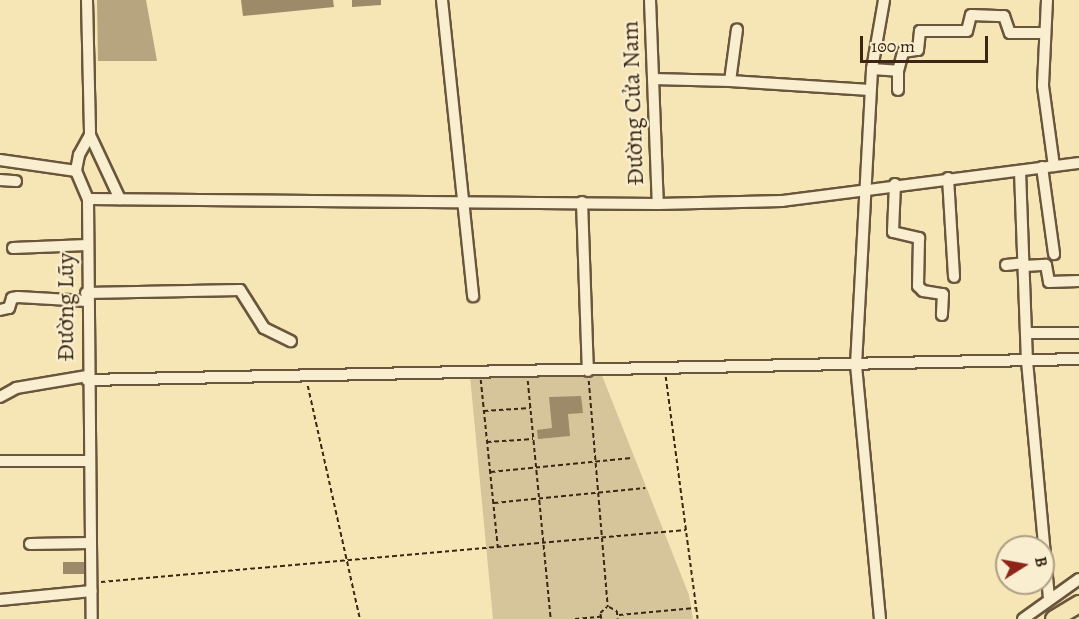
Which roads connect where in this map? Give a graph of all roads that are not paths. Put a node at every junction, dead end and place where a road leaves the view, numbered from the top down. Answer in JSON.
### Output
{"nodes":[{"id":1,"x":87,"y":0,"type":"edge"},
{"id":2,"x":442,"y":0,"type":"edge"},
{"id":3,"x":650,"y":0,"type":"edge"},
{"id":4,"x":884,"y":0,"type":"edge"},
{"id":5,"x":1047,"y":0,"type":"edge"},
{"id":6,"x":737,"y":29,"type":"dead end"},
{"id":7,"x":1044,"y":33,"type":"junction"},
{"id":8,"x":872,"y":69,"type":"junction"},
{"id":9,"x":898,"y":71,"type":"junction"},
{"id":10,"x":653,"y":79,"type":"junction"},
{"id":11,"x":729,"y":81,"type":"junction"},
{"id":12,"x":870,"y":90,"type":"junction"},
{"id":13,"x":898,"y":90,"type":"dead end"},
{"id":14,"x":90,"y":135,"type":"junction"},
{"id":15,"x":0,"y":160,"type":"edge"},
{"id":16,"x":1079,"y":163,"type":"edge"},
{"id":17,"x":1054,"y":166,"type":"junction"},
{"id":18,"x":1042,"y":167,"type":"junction"},
{"id":19,"x":76,"y":171,"type":"junction"},
{"id":20,"x":1020,"y":171,"type":"junction"},
{"id":21,"x":948,"y":178,"type":"junction"},
{"id":22,"x":0,"y":180,"type":"edge"},
{"id":23,"x":16,"y":181,"type":"dead end"},
{"id":24,"x":895,"y":184,"type":"junction"},
{"id":25,"x":865,"y":189,"type":"junction"},
{"id":26,"x":120,"y":199,"type":"junction"},
{"id":27,"x":88,"y":200,"type":"junction"},
{"id":28,"x":461,"y":202,"type":"junction"},
{"id":29,"x":582,"y":202,"type":"junction"},
{"id":30,"x":658,"y":204,"type":"junction"},
{"id":31,"x":87,"y":244,"type":"junction"},
{"id":32,"x":14,"y":248,"type":"dead end"},
{"id":33,"x":1054,"y":254,"type":"dead end"},
{"id":34,"x":1006,"y":264,"type":"dead end"},
{"id":35,"x":1024,"y":265,"type":"junction"},
{"id":36,"x":954,"y":277,"type":"dead end"},
{"id":37,"x":1079,"y":281,"type":"edge"},
{"id":38,"x":472,"y":296,"type":"dead end"},
{"id":39,"x":87,"y":297,"type":"junction"},
{"id":40,"x":0,"y":309,"type":"edge"},
{"id":41,"x":942,"y":315,"type":"dead end"},
{"id":42,"x":1026,"y":333,"type":"junction"},
{"id":43,"x":1079,"y":333,"type":"edge"},
{"id":44,"x":291,"y":341,"type":"dead end"},
{"id":45,"x":1079,"y":359,"type":"edge"},
{"id":46,"x":1027,"y":361,"type":"junction"},
{"id":47,"x":856,"y":366,"type":"junction"},
{"id":48,"x":588,"y":371,"type":"junction"},
{"id":49,"x":87,"y":378,"type":"junction"},
{"id":50,"x":0,"y":397,"type":"edge"},
{"id":51,"x":0,"y":461,"type":"edge"},
{"id":52,"x":88,"y":461,"type":"junction"},
{"id":53,"x":90,"y":543,"type":"junction"},
{"id":54,"x":30,"y":544,"type":"dead end"},
{"id":55,"x":1079,"y":579,"type":"edge"},
{"id":56,"x":91,"y":587,"type":"junction"},
{"id":57,"x":1049,"y":599,"type":"junction"},
{"id":58,"x":0,"y":600,"type":"edge"},
{"id":59,"x":1079,"y":604,"type":"edge"},
{"id":60,"x":92,"y":619,"type":"edge"},
{"id":61,"x":880,"y":619,"type":"edge"},
{"id":62,"x":1023,"y":619,"type":"edge"},
{"id":63,"x":1054,"y":619,"type":"edge"}],
"edges":[{"from":1,"to":14,"type":"street"},
{"from":2,"to":28,"type":"street"},
{"from":3,"to":10,"type":"street","name":"Đường Cửa Nam"},
{"from":4,"to":8,"type":"street"},
{"from":5,"to":7,"type":"street"},
{"from":6,"to":11,"type":"street"},
{"from":7,"to":9,"type":"street"},
{"from":7,"to":17,"type":"street"},
{"from":8,"to":9,"type":"street"},
{"from":8,"to":12,"type":"street"},
{"from":9,"to":13,"type":"street"},
{"from":10,"to":11,"type":"street"},
{"from":10,"to":30,"type":"street","name":"Đường Cửa Nam"},
{"from":11,"to":12,"type":"street"},
{"from":12,"to":25,"type":"street"},
{"from":14,"to":19,"type":"street"},
{"from":14,"to":26,"type":"street"},
{"from":15,"to":19,"type":"street"},
{"from":16,"to":17,"type":"street"},
{"from":17,"to":18,"type":"street"},
{"from":18,"to":20,"type":"street"},
{"from":18,"to":33,"type":"street"},
{"from":19,"to":27,"type":"street","name":"Đường Lũy"},
{"from":20,"to":21,"type":"street"},
{"from":20,"to":35,"type":"street"},
{"from":21,"to":24,"type":"street"},
{"from":21,"to":36,"type":"street"},
{"from":22,"to":23,"type":"street"},
{"from":24,"to":25,"type":"street"},
{"from":24,"to":41,"type":"street"},
{"from":25,"to":30,"type":"street"},
{"from":25,"to":47,"type":"street"},
{"from":26,"to":27,"type":"street"},
{"from":26,"to":28,"type":"street"},
{"from":27,"to":31,"type":"street","name":"Đường Lũy"},
{"from":28,"to":29,"type":"street"},
{"from":28,"to":38,"type":"street"},
{"from":29,"to":30,"type":"street"},
{"from":29,"to":48,"type":"street"},
{"from":31,"to":32,"type":"street"},
{"from":31,"to":39,"type":"street","name":"Đường Lũy"},
{"from":34,"to":35,"type":"street"},
{"from":35,"to":37,"type":"street"},
{"from":35,"to":42,"type":"street"},
{"from":39,"to":40,"type":"street"},
{"from":39,"to":44,"type":"street"},
{"from":39,"to":49,"type":"street","name":"Đường Lũy"},
{"from":42,"to":43,"type":"street"},
{"from":42,"to":46,"type":"street"},
{"from":45,"to":46,"type":"street"},
{"from":46,"to":47,"type":"street"},
{"from":46,"to":57,"type":"street"},
{"from":47,"to":48,"type":"street"},
{"from":47,"to":61,"type":"street"},
{"from":48,"to":49,"type":"street"},
{"from":49,"to":50,"type":"street"},
{"from":49,"to":52,"type":"street","name":"Đường Lũy"},
{"from":51,"to":52,"type":"street"},
{"from":52,"to":53,"type":"street","name":"Đường Lũy"},
{"from":53,"to":54,"type":"street"},
{"from":53,"to":56,"type":"street","name":"Đường Lũy"},
{"from":55,"to":57,"type":"street"},
{"from":56,"to":58,"type":"street"},
{"from":56,"to":60,"type":"street","name":"Đường Lũy"},
{"from":57,"to":62,"type":"street"},
{"from":59,"to":63,"type":"highway"}]}
